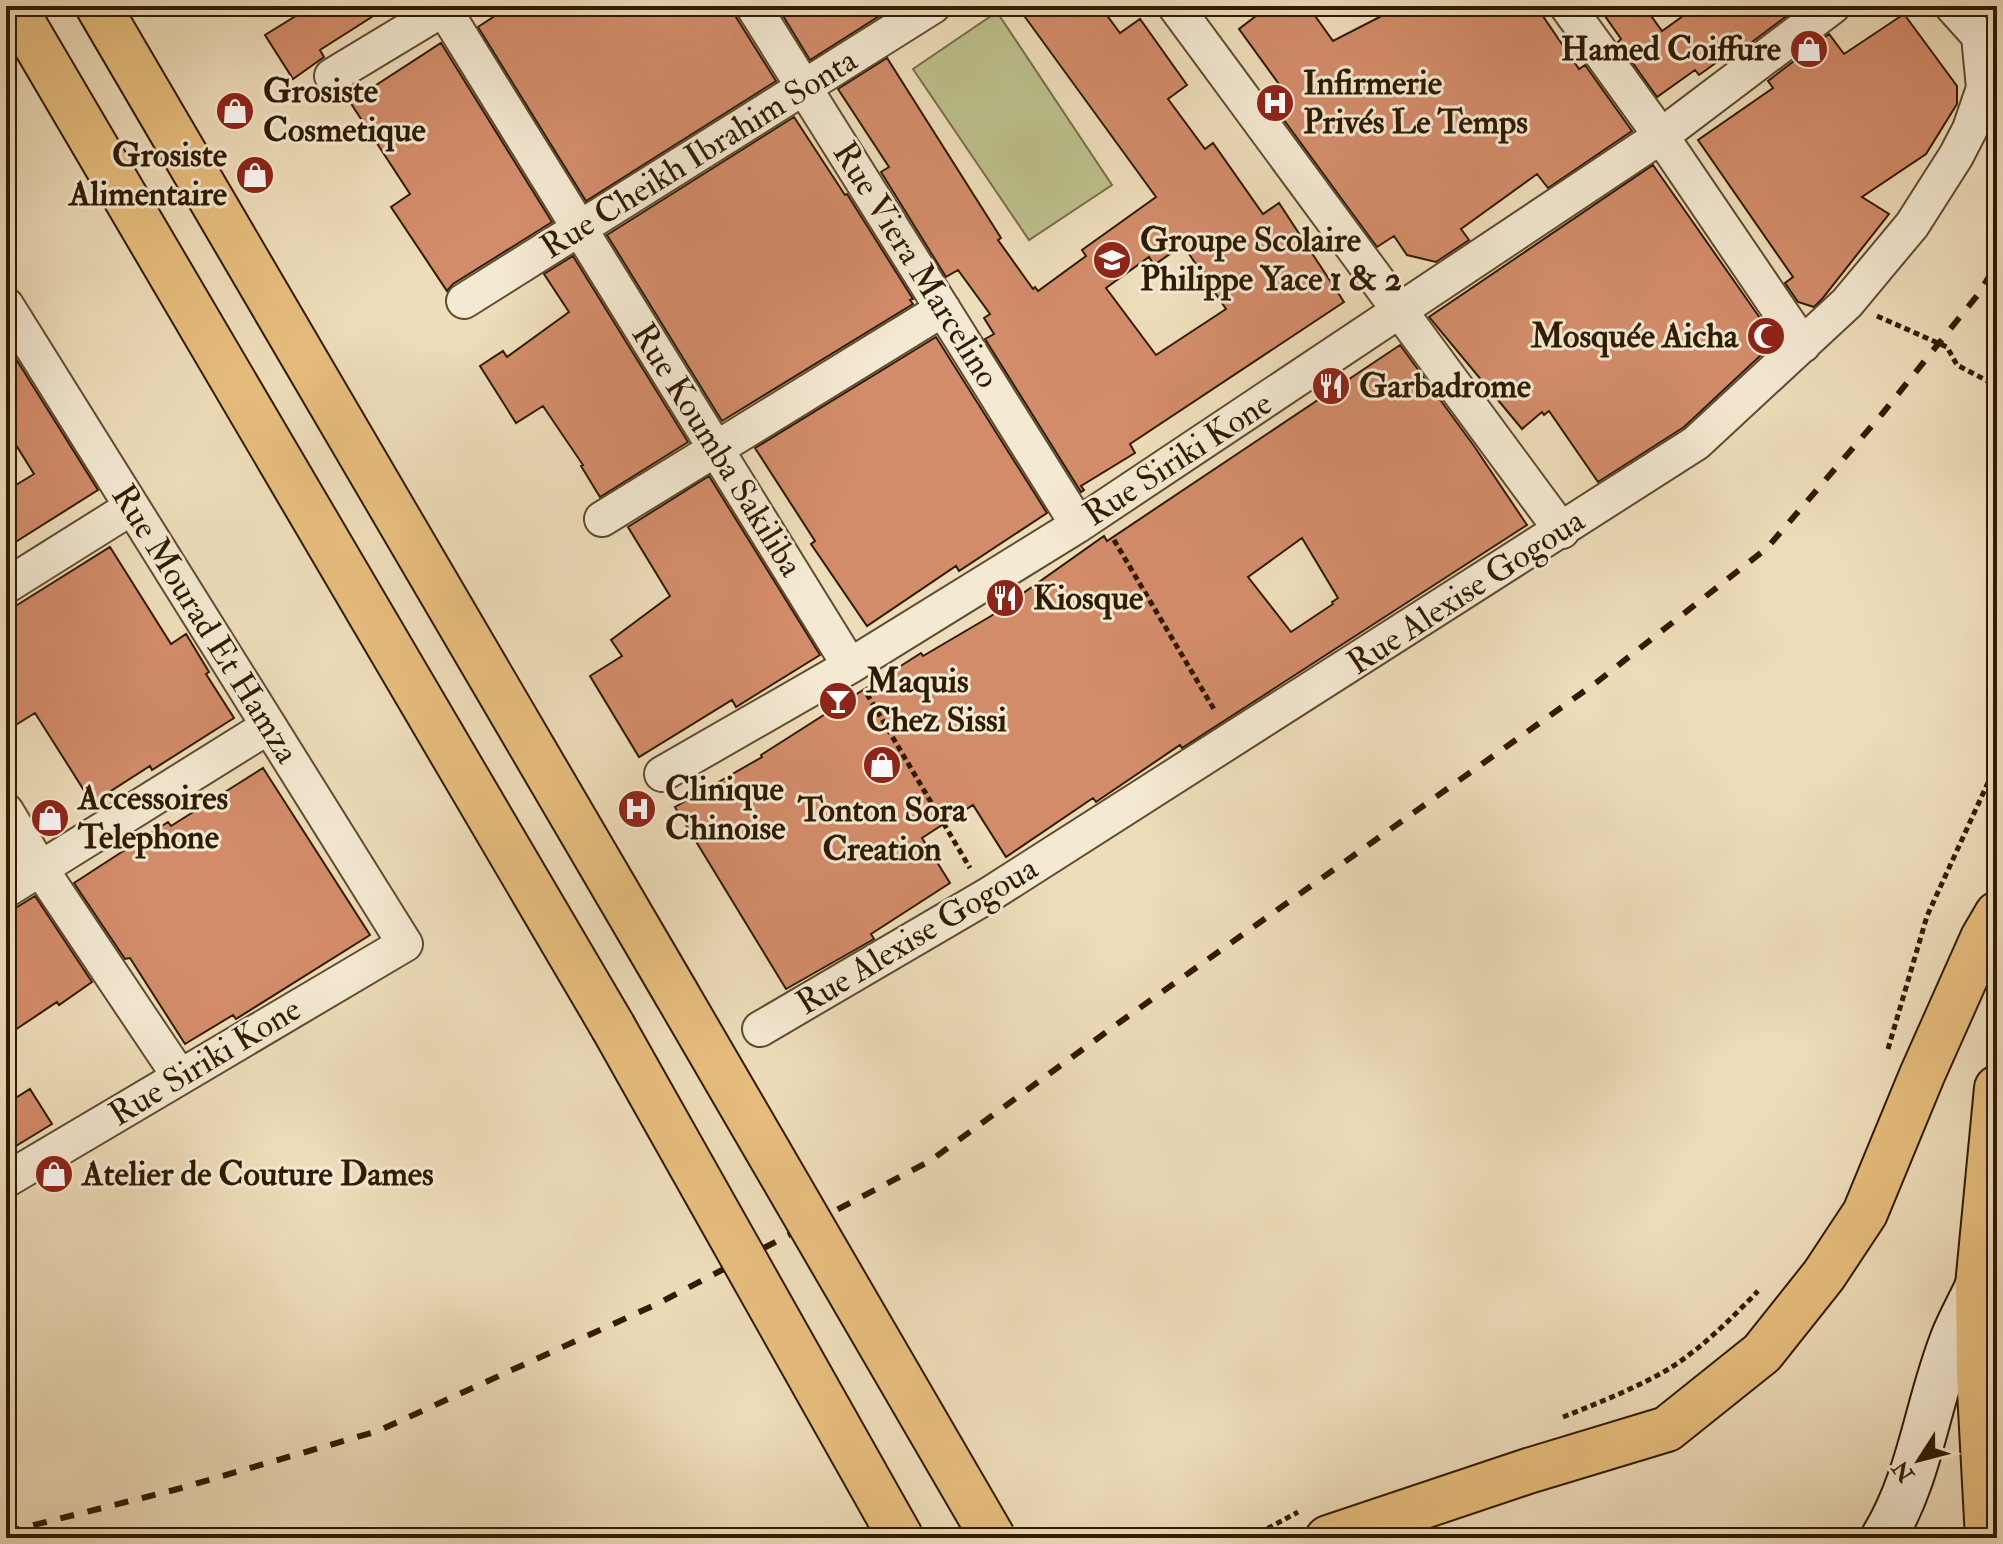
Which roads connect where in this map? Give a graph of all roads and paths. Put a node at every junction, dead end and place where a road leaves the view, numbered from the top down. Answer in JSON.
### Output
{"nodes":[{"id":1,"x":13,"y":6,"type":"edge"},
{"id":2,"x":98,"y":6,"type":"edge"},
{"id":3,"x":753,"y":6,"type":"edge"},
{"id":4,"x":933,"y":6,"type":"edge"},
{"id":5,"x":1175,"y":6,"type":"edge"},
{"id":6,"x":1567,"y":6,"type":"edge"},
{"id":7,"x":1833,"y":6,"type":"edge"},
{"id":8,"x":1952,"y":6,"type":"edge"},
{"id":9,"x":444,"y":7,"type":"edge"},
{"id":10,"x":332,"y":76,"type":"dead end"},
{"id":11,"x":804,"y":86,"type":"junction"},
{"id":12,"x":1661,"y":136,"type":"junction"},
{"id":13,"x":582,"y":229,"type":"junction"},
{"id":14,"x":464,"y":301,"type":"dead end"},
{"id":15,"x":1847,"y":303,"type":"junction"},
{"id":16,"x":6,"y":305,"type":"edge"},
{"id":17,"x":943,"y":309,"type":"junction"},
{"id":18,"x":1400,"y":312,"type":"junction"},
{"id":19,"x":1803,"y":345,"type":"junction"},
{"id":20,"x":1997,"y":386,"type":"edge"},
{"id":21,"x":716,"y":450,"type":"junction"},
{"id":22,"x":132,"y":507,"type":"junction"},
{"id":23,"x":1088,"y":518,"type":"junction"},
{"id":24,"x":602,"y":519,"type":"dead end"},
{"id":25,"x":1562,"y":531,"type":"junction"},
{"id":26,"x":6,"y":586,"type":"edge"},
{"id":27,"x":850,"y":666,"type":"junction"},
{"id":28,"x":269,"y":726,"type":"junction"},
{"id":29,"x":1232,"y":740,"type":"junction"},
{"id":30,"x":1997,"y":763,"type":"edge"},
{"id":31,"x":662,"y":774,"type":"dead end"},
{"id":32,"x":6,"y":811,"type":"edge"},
{"id":33,"x":40,"y":868,"type":"junction"},
{"id":34,"x":6,"y":890,"type":"edge"},
{"id":35,"x":987,"y":896,"type":"junction"},
{"id":36,"x":1997,"y":914,"type":"edge"},
{"id":37,"x":405,"y":944,"type":"joint"},
{"id":38,"x":760,"y":1029,"type":"dead end"},
{"id":39,"x":1885,"y":1058,"type":"dead end"},
{"id":40,"x":180,"y":1077,"type":"junction"},
{"id":41,"x":1997,"y":1088,"type":"edge"},
{"id":42,"x":6,"y":1180,"type":"edge"},
{"id":43,"x":1767,"y":1281,"type":"dead end"},
{"id":44,"x":1978,"y":1286,"type":"junction"},
{"id":45,"x":1554,"y":1420,"type":"dead end"},
{"id":46,"x":1316,"y":1524,"type":"edge"},
{"id":47,"x":901,"y":1538,"type":"edge"},
{"id":48,"x":993,"y":1538,"type":"edge"},
{"id":49,"x":1250,"y":1538,"type":"edge"},
{"id":50,"x":1883,"y":1538,"type":"edge"},
{"id":51,"x":1988,"y":1538,"type":"edge"}],
"edges":[{"from":1,"to":47,"type":"main road","bridge":true},
{"from":2,"to":48,"type":"main road","bridge":true},
{"from":3,"to":11,"type":"street","name":"Rue Viera Marcelino"},
{"from":4,"to":11,"type":"street","name":"Rue Cheikh Ibrahim Sonta"},
{"from":5,"to":18,"type":"street"},
{"from":6,"to":12,"type":"street"},
{"from":7,"to":12,"type":"street","name":"Rue Siriki Kone"},
{"from":8,"to":15,"type":"street","name":"Rue Alexise Gogoua"},
{"from":9,"to":10,"type":"street"},
{"from":9,"to":13,"type":"street","name":"Rue Koumba Sakiliba"},
{"from":11,"to":13,"type":"street","name":"Rue Cheikh Ibrahim Sonta"},
{"from":11,"to":17,"type":"street","name":"Rue Viera Marcelino"},
{"from":12,"to":18,"type":"street","name":"Rue Siriki Kone"},
{"from":12,"to":19,"type":"street"},
{"from":13,"to":14,"type":"street","name":"Rue Cheikh Ibrahim Sonta"},
{"from":13,"to":21,"type":"street","name":"Rue Koumba Sakiliba"},
{"from":15,"to":19,"type":"street","name":"Rue Alexise Gogoua"},
{"from":15,"to":20,"type":"path"},
{"from":16,"to":22,"type":"street","name":"Rue Mourad Et Hamza"},
{"from":17,"to":21,"type":"street"},
{"from":17,"to":23,"type":"street","name":"Rue Viera Marcelino"},
{"from":18,"to":23,"type":"street","name":"Rue Siriki Kone"},
{"from":18,"to":25,"type":"street"},
{"from":19,"to":25,"type":"street","name":"Rue Alexise Gogoua"},
{"from":21,"to":24,"type":"street"},
{"from":21,"to":27,"type":"street","name":"Rue Koumba Sakiliba"},
{"from":22,"to":26,"type":"street"},
{"from":22,"to":28,"type":"street","name":"Rue Mourad Et Hamza"},
{"from":23,"to":27,"type":"street","name":"Rue Siriki Kone"},
{"from":23,"to":29,"type":"path"},
{"from":25,"to":29,"type":"street","name":"Rue Alexise Gogoua"},
{"from":27,"to":31,"type":"street","name":"Rue Siriki Kone"},
{"from":27,"to":35,"type":"path"},
{"from":28,"to":33,"type":"street"},
{"from":28,"to":37,"type":"street","name":"Rue Mourad Et Hamza"},
{"from":29,"to":35,"type":"street","name":"Rue Alexise Gogoua"},
{"from":30,"to":39,"type":"path"},
{"from":32,"to":33,"type":"street"},
{"from":33,"to":34,"type":"street"},
{"from":33,"to":40,"type":"street"},
{"from":35,"to":38,"type":"street","name":"Rue Alexise Gogoua"},
{"from":36,"to":46,"type":"main road"},
{"from":37,"to":40,"type":"street","name":"Rue Siriki Kone"},
{"from":40,"to":42,"type":"street","name":"Rue Siriki Kone"},
{"from":41,"to":44,"type":"main road"},
{"from":43,"to":45,"type":"path"},
{"from":44,"to":50,"type":"main road"},
{"from":44,"to":51,"type":"main road"},
{"from":46,"to":49,"type":"path"}]}
